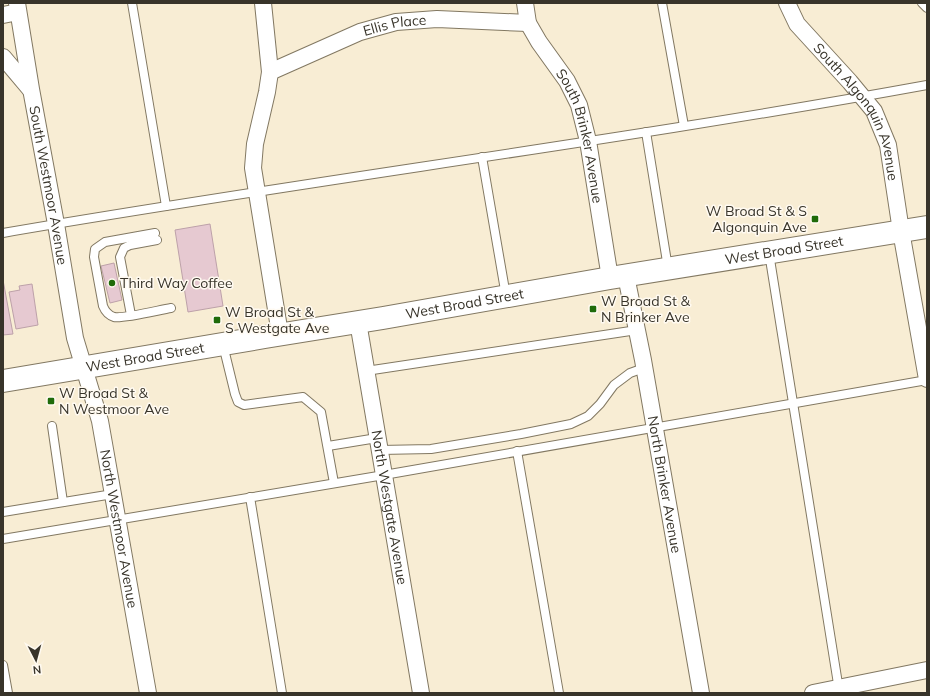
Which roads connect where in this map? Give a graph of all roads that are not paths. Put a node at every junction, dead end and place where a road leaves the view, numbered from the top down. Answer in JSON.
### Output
{"nodes":[{"id":1,"x":132,"y":3,"type":"edge"},
{"id":2,"x":263,"y":3,"type":"edge"},
{"id":3,"x":525,"y":3,"type":"edge"},
{"id":4,"x":662,"y":3,"type":"edge"},
{"id":5,"x":787,"y":3,"type":"edge"},
{"id":6,"x":922,"y":3,"type":"edge"},
{"id":7,"x":927,"y":8,"type":"edge"},
{"id":8,"x":13,"y":10,"type":"edge"},
{"id":9,"x":528,"y":23,"type":"junction"},
{"id":10,"x":3,"y":56,"type":"edge"},
{"id":11,"x":270,"y":72,"type":"junction"},
{"id":12,"x":927,"y":85,"type":"edge"},
{"id":13,"x":31,"y":89,"type":"junction"},
{"id":14,"x":862,"y":97,"type":"junction"},
{"id":15,"x":684,"y":126,"type":"junction"},
{"id":16,"x":646,"y":132,"type":"junction"},
{"id":17,"x":588,"y":141,"type":"junction"},
{"id":18,"x":482,"y":157,"type":"junction"},
{"id":19,"x":256,"y":192,"type":"junction"},
{"id":20,"x":166,"y":206,"type":"junction"},
{"id":21,"x":56,"y":224,"type":"junction"},
{"id":22,"x":927,"y":227,"type":"edge"},
{"id":23,"x":901,"y":231,"type":"junction"},
{"id":24,"x":3,"y":233,"type":"edge"},
{"id":25,"x":769,"y":253,"type":"junction"},
{"id":26,"x":668,"y":269,"type":"junction"},
{"id":27,"x":618,"y":277,"type":"junction"},
{"id":28,"x":506,"y":296,"type":"junction"},
{"id":29,"x":171,"y":308,"type":"dead end"},
{"id":30,"x":131,"y":315,"type":"junction"},
{"id":31,"x":358,"y":322,"type":"junction"},
{"id":32,"x":637,"y":330,"type":"junction"},
{"id":33,"x":923,"y":333,"type":"edge"},
{"id":34,"x":280,"y":334,"type":"junction"},
{"id":35,"x":223,"y":344,"type":"junction"},
{"id":36,"x":84,"y":366,"type":"junction"},
{"id":37,"x":644,"y":368,"type":"junction"},
{"id":38,"x":366,"y":371,"type":"junction"},
{"id":39,"x":3,"y":380,"type":"edge"},
{"id":40,"x":927,"y":380,"type":"edge"},
{"id":41,"x":793,"y":403,"type":"junction"},
{"id":42,"x":52,"y":426,"type":"dead end"},
{"id":43,"x":654,"y":427,"type":"junction"},
{"id":44,"x":379,"y":444,"type":"junction"},
{"id":45,"x":328,"y":446,"type":"junction"},
{"id":46,"x":517,"y":451,"type":"junction"},
{"id":47,"x":384,"y":475,"type":"junction"},
{"id":48,"x":334,"y":483,"type":"junction"},
{"id":49,"x":113,"y":494,"type":"junction"},
{"id":50,"x":250,"y":498,"type":"junction"},
{"id":51,"x":62,"y":502,"type":"junction"},
{"id":52,"x":3,"y":512,"type":"edge"},
{"id":53,"x":118,"y":520,"type":"junction"},
{"id":54,"x":3,"y":539,"type":"edge"},
{"id":55,"x":3,"y":664,"type":"edge"},
{"id":56,"x":927,"y":670,"type":"edge"},
{"id":57,"x":839,"y":690,"type":"edge"},
{"id":58,"x":8,"y":693,"type":"edge"},
{"id":59,"x":148,"y":693,"type":"edge"},
{"id":60,"x":282,"y":693,"type":"edge"},
{"id":61,"x":421,"y":693,"type":"edge"},
{"id":62,"x":559,"y":693,"type":"edge"},
{"id":63,"x":701,"y":693,"type":"edge"},
{"id":64,"x":814,"y":693,"type":"edge"}],
"edges":[{"from":1,"to":20,"type":"lane"},
{"from":2,"to":11,"type":"street"},
{"from":3,"to":9,"type":"street","name":"South Brinker Avenue"},
{"from":4,"to":15,"type":"lane"},
{"from":5,"to":14,"type":"street","name":"South Algonquin Avenue"},
{"from":6,"to":7,"type":"lane"},
{"from":8,"to":13,"type":"street","name":"South Westmoor Avenue"},
{"from":9,"to":11,"type":"street","name":"Ellis Place"},
{"from":9,"to":17,"type":"street","name":"South Brinker Avenue"},
{"from":10,"to":13,"type":"street"},
{"from":11,"to":19,"type":"street"},
{"from":12,"to":14,"type":"lane"},
{"from":13,"to":21,"type":"street","name":"South Westmoor Avenue"},
{"from":14,"to":15,"type":"lane"},
{"from":14,"to":23,"type":"street","name":"South Algonquin Avenue"},
{"from":15,"to":16,"type":"lane"},
{"from":16,"to":17,"type":"lane"},
{"from":16,"to":26,"type":"lane"},
{"from":17,"to":18,"type":"lane"},
{"from":17,"to":27,"type":"street","name":"South Brinker Avenue"},
{"from":18,"to":19,"type":"lane"},
{"from":18,"to":28,"type":"lane"},
{"from":19,"to":20,"type":"lane"},
{"from":19,"to":34,"type":"street"},
{"from":20,"to":21,"type":"lane"},
{"from":21,"to":24,"type":"lane"},
{"from":21,"to":36,"type":"street","name":"South Westmoor Avenue"},
{"from":22,"to":23,"type":"main road","name":"West Broad Street"},
{"from":23,"to":25,"type":"main road","name":"West Broad Street"},
{"from":23,"to":33,"type":"street","name":"South Algonquin Avenue"},
{"from":25,"to":26,"type":"main road","name":"West Broad Street"},
{"from":25,"to":41,"type":"lane"},
{"from":26,"to":27,"type":"main road","name":"West Broad Street"},
{"from":27,"to":28,"type":"main road","name":"West Broad Street"},
{"from":27,"to":32,"type":"street","name":"North Brinker Avenue"},
{"from":28,"to":31,"type":"main road","name":"West Broad Street"},
{"from":29,"to":30,"type":"lane"},
{"from":30,"to":30,"type":"lane"},
{"from":31,"to":34,"type":"main road","name":"West Broad Street"},
{"from":31,"to":38,"type":"street","name":"North Westgate Avenue"},
{"from":32,"to":37,"type":"street","name":"North Brinker Avenue"},
{"from":32,"to":38,"type":"lane"},
{"from":33,"to":40,"type":"street","name":"South Algonquin Avenue"},
{"from":34,"to":35,"type":"main road","name":"West Broad Street"},
{"from":35,"to":36,"type":"main road","name":"West Broad Street"},
{"from":35,"to":45,"type":"lane"},
{"from":36,"to":39,"type":"main road","name":"West Broad Street"},
{"from":36,"to":49,"type":"street","name":"North Westmoor Avenue"},
{"from":37,"to":43,"type":"street","name":"North Brinker Avenue"},
{"from":37,"to":44,"type":"lane"},
{"from":38,"to":44,"type":"street","name":"North Westgate Avenue"},
{"from":40,"to":41,"type":"lane"},
{"from":41,"to":43,"type":"lane"},
{"from":41,"to":57,"type":"lane"},
{"from":42,"to":51,"type":"lane"},
{"from":43,"to":46,"type":"lane"},
{"from":43,"to":63,"type":"street","name":"North Brinker Avenue"},
{"from":44,"to":45,"type":"lane"},
{"from":44,"to":47,"type":"street","name":"North Westgate Avenue"},
{"from":45,"to":48,"type":"lane"},
{"from":46,"to":47,"type":"lane"},
{"from":46,"to":62,"type":"lane"},
{"from":47,"to":48,"type":"lane"},
{"from":47,"to":61,"type":"street","name":"North Westgate Avenue"},
{"from":48,"to":50,"type":"lane"},
{"from":49,"to":51,"type":"lane"},
{"from":49,"to":53,"type":"street","name":"North Westmoor Avenue"},
{"from":50,"to":53,"type":"lane"},
{"from":50,"to":60,"type":"lane"},
{"from":51,"to":52,"type":"lane"},
{"from":53,"to":54,"type":"lane"},
{"from":53,"to":59,"type":"street","name":"North Westmoor Avenue"},
{"from":55,"to":58,"type":"lane"},
{"from":56,"to":57,"type":"street"},
{"from":57,"to":64,"type":"street"}]}
